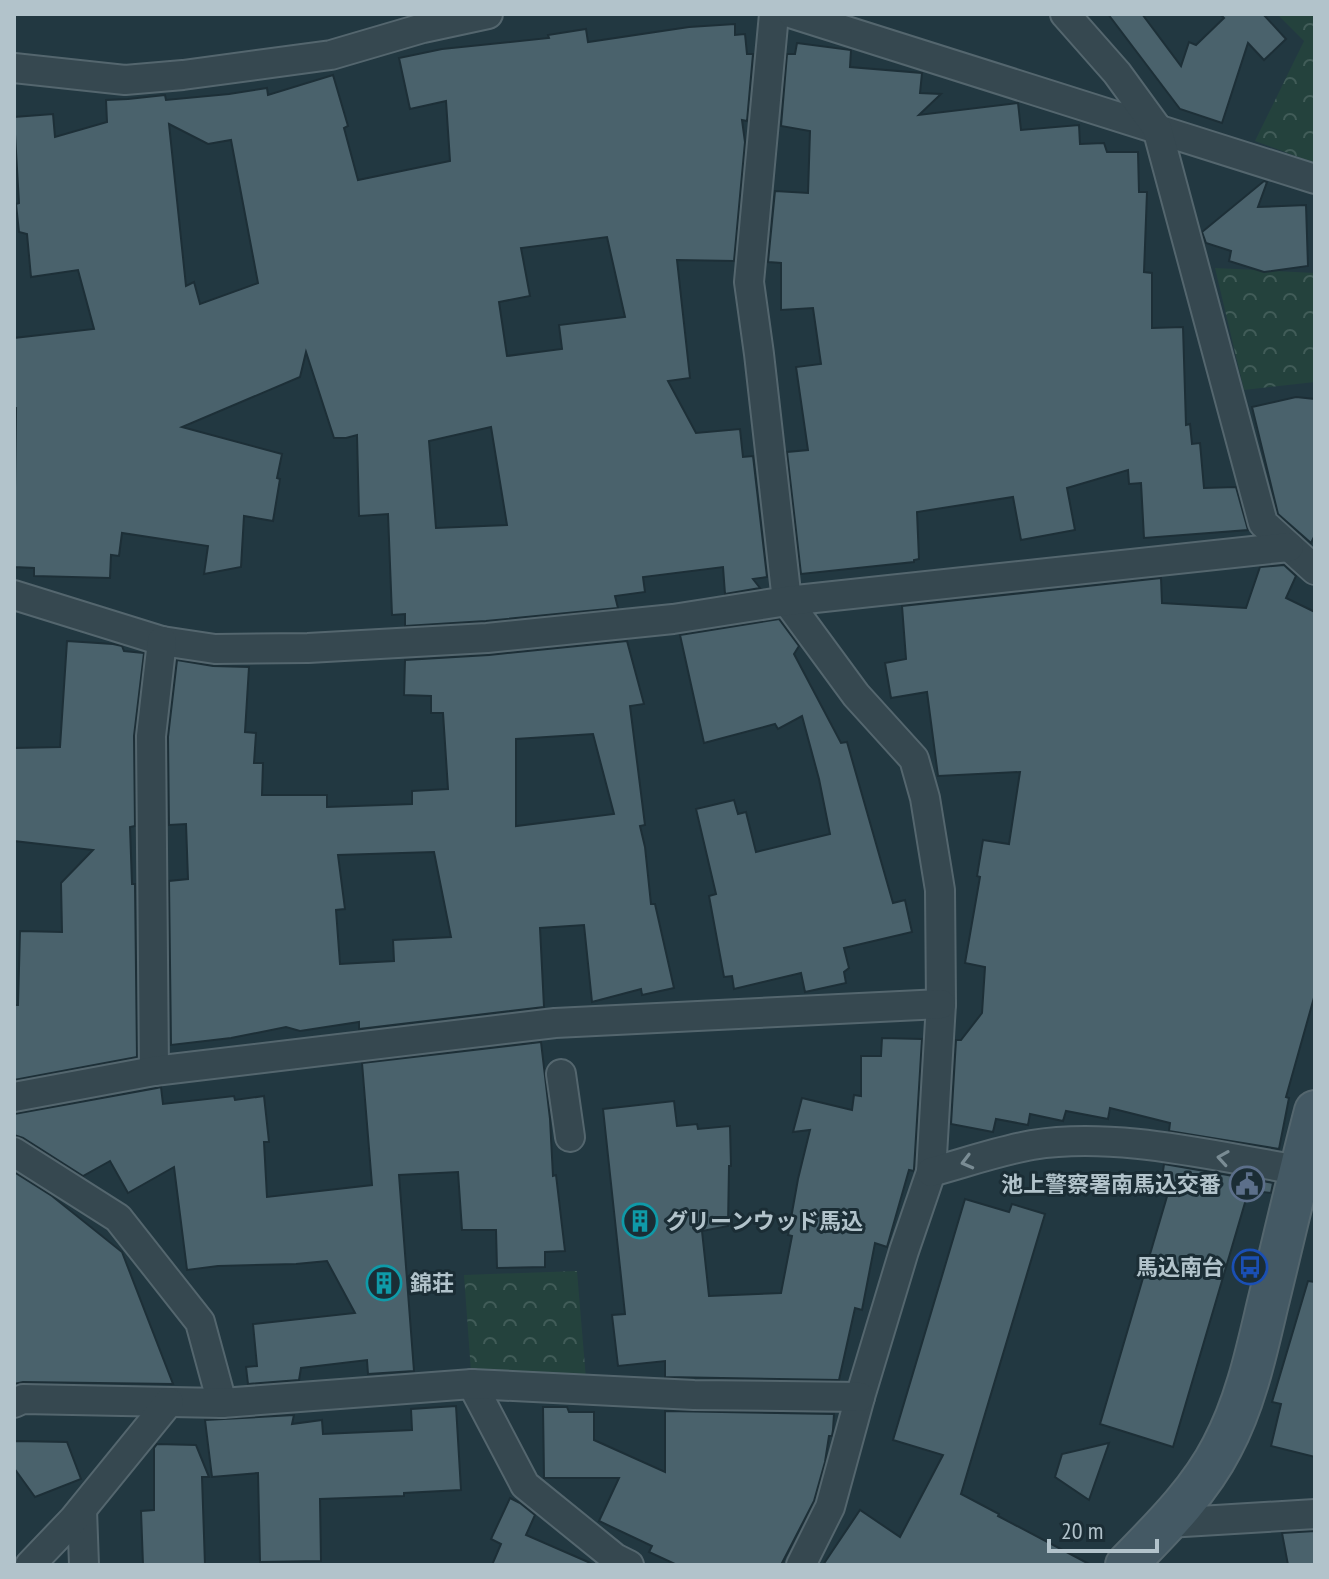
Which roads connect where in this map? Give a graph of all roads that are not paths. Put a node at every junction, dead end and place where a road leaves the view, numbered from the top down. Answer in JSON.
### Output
{"nodes":[{"id":1,"x":488,"y":14,"type":"edge"},
{"id":2,"x":774,"y":14,"type":"edge"},
{"id":3,"x":793,"y":14,"type":"edge"},
{"id":4,"x":1065,"y":14,"type":"edge"},
{"id":5,"x":14,"y":68,"type":"edge"},
{"id":6,"x":1157,"y":128,"type":"junction"},
{"id":7,"x":1315,"y":179,"type":"edge"},
{"id":8,"x":1289,"y":547,"type":"junction"},
{"id":9,"x":1315,"y":570,"type":"edge"},
{"id":10,"x":14,"y":595,"type":"edge"},
{"id":11,"x":787,"y":601,"type":"junction"},
{"id":12,"x":162,"y":641,"type":"junction"},
{"id":13,"x":941,"y":1004,"type":"junction"},
{"id":14,"x":154,"y":1071,"type":"junction"},
{"id":15,"x":561,"y":1074,"type":"dead end"},
{"id":16,"x":14,"y":1097,"type":"edge"},
{"id":17,"x":570,"y":1137,"type":"dead end"},
{"id":18,"x":1310,"y":1138,"type":"edge"},
{"id":19,"x":14,"y":1152,"type":"edge"},
{"id":20,"x":931,"y":1172,"type":"junction"},
{"id":21,"x":472,"y":1384,"type":"junction"},
{"id":22,"x":860,"y":1397,"type":"junction"},
{"id":23,"x":169,"y":1402,"type":"junction"},
{"id":24,"x":14,"y":1403,"type":"edge"},
{"id":25,"x":222,"y":1403,"type":"junction"},
{"id":26,"x":82,"y":1510,"type":"junction"},
{"id":27,"x":1315,"y":1514,"type":"edge"},
{"id":28,"x":1167,"y":1523,"type":"junction"},
{"id":29,"x":30,"y":1565,"type":"edge"},
{"id":30,"x":84,"y":1565,"type":"edge"},
{"id":31,"x":629,"y":1565,"type":"edge"},
{"id":32,"x":801,"y":1565,"type":"edge"},
{"id":33,"x":1126,"y":1565,"type":"edge"}],
"edges":[{"from":1,"to":5,"type":"street"},
{"from":2,"to":11,"type":"street"},
{"from":3,"to":6,"type":"street"},
{"from":4,"to":6,"type":"street"},
{"from":6,"to":7,"type":"street"},
{"from":6,"to":8,"type":"street"},
{"from":8,"to":9,"type":"street"},
{"from":8,"to":11,"type":"street"},
{"from":10,"to":12,"type":"street"},
{"from":11,"to":12,"type":"street"},
{"from":11,"to":13,"type":"street"},
{"from":12,"to":14,"type":"street"},
{"from":13,"to":14,"type":"street"},
{"from":13,"to":20,"type":"street"},
{"from":14,"to":16,"type":"street"},
{"from":15,"to":17,"type":"street"},
{"from":18,"to":20,"type":"street","one_way":true},
{"from":18,"to":28,"type":"street"},
{"from":19,"to":25,"type":"street"},
{"from":20,"to":22,"type":"street"},
{"from":21,"to":22,"type":"street"},
{"from":21,"to":25,"type":"street"},
{"from":21,"to":31,"type":"street"},
{"from":22,"to":32,"type":"street"},
{"from":23,"to":24,"type":"street"},
{"from":23,"to":25,"type":"street"},
{"from":23,"to":26,"type":"street"},
{"from":26,"to":29,"type":"street"},
{"from":26,"to":30,"type":"street"},
{"from":27,"to":28,"type":"street"},
{"from":28,"to":33,"type":"street"}]}
